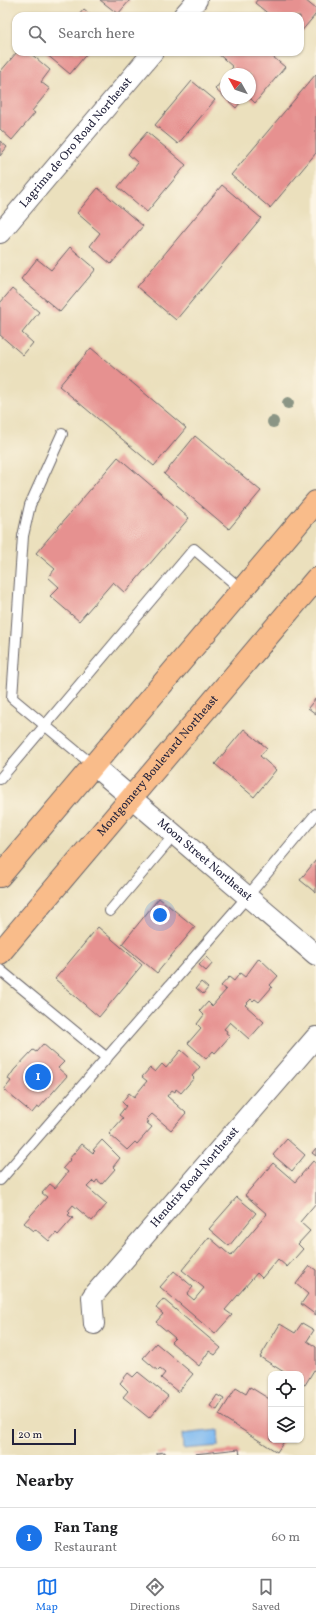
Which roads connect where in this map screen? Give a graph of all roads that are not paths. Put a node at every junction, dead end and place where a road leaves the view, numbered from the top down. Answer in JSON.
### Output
{"nodes":[{"id":1,"x":197,"y":0,"type":"edge"},
{"id":2,"x":186,"y":12,"type":"edge"},
{"id":3,"x":150,"y":56,"type":"edge"},
{"id":4,"x":0,"y":234,"type":"edge"},
{"id":5,"x":62,"y":434,"type":"dead end"},
{"id":6,"x":316,"y":502,"type":"edge"},
{"id":7,"x":316,"y":579,"type":"edge"},
{"id":8,"x":242,"y":590,"type":"junction"},
{"id":9,"x":45,"y":725,"type":"junction"},
{"id":10,"x":94,"y":766,"type":"junction"},
{"id":11,"x":0,"y":779,"type":"edge"},
{"id":12,"x":133,"y":798,"type":"junction"},
{"id":13,"x":316,"y":814,"type":"edge"},
{"id":14,"x":175,"y":834,"type":"junction"},
{"id":15,"x":0,"y":876,"type":"edge"},
{"id":16,"x":247,"y":897,"type":"junction"},
{"id":17,"x":110,"y":911,"type":"dead end"},
{"id":18,"x":0,"y":953,"type":"edge"},
{"id":19,"x":316,"y":955,"type":"edge"},
{"id":20,"x":0,"y":970,"type":"edge"},
{"id":21,"x":316,"y":1037,"type":"edge"},
{"id":22,"x":106,"y":1058,"type":"junction"},
{"id":23,"x":0,"y":1180,"type":"edge"},
{"id":24,"x":94,"y":1324,"type":"dead end"}],
"edges":[{"from":1,"to":2,"type":"street"},
{"from":3,"to":4,"type":"street","name":"Lagrima de Oro Road Northeast"},
{"from":5,"to":9,"type":"lane"},
{"from":6,"to":8,"type":"main road"},
{"from":7,"to":12,"type":"main road","name":"Montgomery Boulevard Northeast"},
{"from":8,"to":9,"type":"lane"},
{"from":8,"to":10,"type":"main road"},
{"from":9,"to":10,"type":"lane"},
{"from":9,"to":11,"type":"lane"},
{"from":10,"to":12,"type":"street","name":"Moon Street Northeast"},
{"from":10,"to":15,"type":"main road"},
{"from":12,"to":14,"type":"street","name":"Moon Street Northeast"},
{"from":12,"to":18,"type":"main road","name":"Montgomery Boulevard Northeast"},
{"from":13,"to":16,"type":"lane"},
{"from":14,"to":16,"type":"street","name":"Moon Street Northeast"},
{"from":14,"to":17,"type":"lane"},
{"from":16,"to":19,"type":"street","name":"Moon Street Northeast"},
{"from":16,"to":22,"type":"lane"},
{"from":20,"to":22,"type":"lane"},
{"from":21,"to":24,"type":"street","name":"Hendrix Road Northeast"},
{"from":22,"to":23,"type":"lane"}]}
